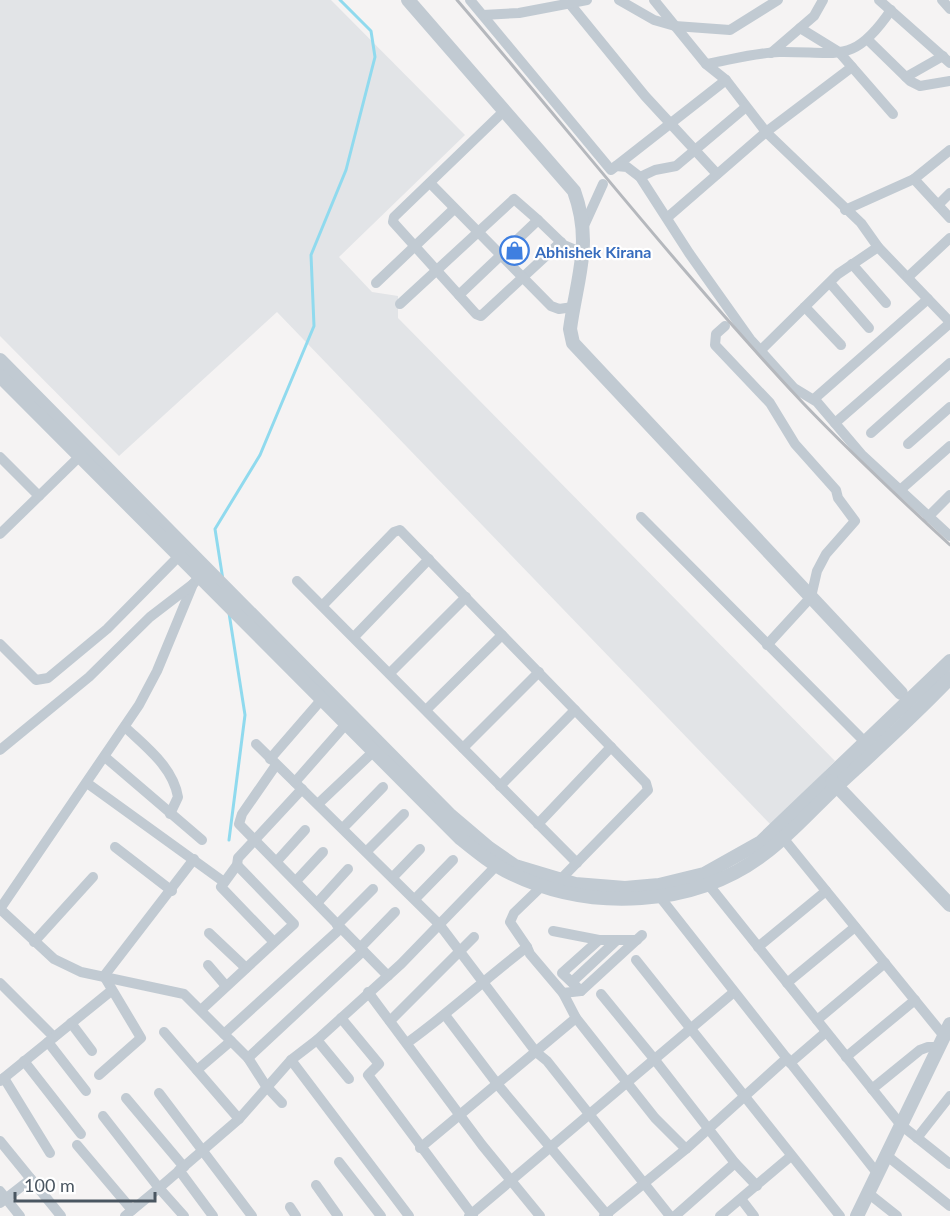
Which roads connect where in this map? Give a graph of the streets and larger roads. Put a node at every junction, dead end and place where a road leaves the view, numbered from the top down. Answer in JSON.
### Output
{"nodes":[{"id":1,"x":408,"y":0,"type":"edge"},
{"id":2,"x":470,"y":0,"type":"edge"},
{"id":3,"x":587,"y":0,"type":"edge"},
{"id":4,"x":619,"y":0,"type":"edge"},
{"id":5,"x":654,"y":0,"type":"edge"},
{"id":6,"x":778,"y":0,"type":"edge"},
{"id":7,"x":823,"y":0,"type":"edge"},
{"id":8,"x":879,"y":0,"type":"edge"},
{"id":9,"x":942,"y":0,"type":"edge"},
{"id":10,"x":570,"y":4,"type":"junction"},
{"id":11,"x":950,"y":9,"type":"edge"},
{"id":12,"x":891,"y":10,"type":"junction"},
{"id":13,"x":483,"y":15,"type":"junction"},
{"id":14,"x":675,"y":26,"type":"junction"},
{"id":15,"x":800,"y":27,"type":"junction"},
{"id":16,"x":868,"y":40,"type":"junction"},
{"id":17,"x":839,"y":52,"type":"junction"},
{"id":18,"x":771,"y":53,"type":"junction"},
{"id":19,"x":946,"y":60,"type":"edge"},
{"id":20,"x":706,"y":64,"type":"junction"},
{"id":21,"x":852,"y":67,"type":"junction"},
{"id":22,"x":906,"y":77,"type":"junction"},
{"id":23,"x":726,"y":80,"type":"junction"},
{"id":24,"x":950,"y":81,"type":"edge"},
{"id":25,"x":746,"y":107,"type":"junction"},
{"id":26,"x":504,"y":111,"type":"junction"},
{"id":27,"x":893,"y":114,"type":"dead end"},
{"id":28,"x":672,"y":122,"type":"junction"},
{"id":29,"x":766,"y":132,"type":"junction"},
{"id":30,"x":695,"y":150,"type":"junction"},
{"id":31,"x":950,"y":150,"type":"edge"},
{"id":32,"x":616,"y":166,"type":"junction"},
{"id":33,"x":717,"y":174,"type":"junction"},
{"id":34,"x":640,"y":177,"type":"junction"},
{"id":35,"x":914,"y":178,"type":"junction"},
{"id":36,"x":430,"y":183,"type":"junction"},
{"id":37,"x":603,"y":184,"type":"dead end"},
{"id":38,"x":950,"y":193,"type":"edge"},
{"id":39,"x":938,"y":205,"type":"junction"},
{"id":40,"x":454,"y":209,"type":"junction"},
{"id":41,"x":845,"y":210,"type":"junction"},
{"id":42,"x":668,"y":218,"type":"junction"},
{"id":43,"x":950,"y":218,"type":"edge"},
{"id":44,"x":538,"y":220,"type":"junction"},
{"id":45,"x":583,"y":228,"type":"junction"},
{"id":46,"x":477,"y":233,"type":"junction"},
{"id":47,"x":950,"y":238,"type":"edge"},
{"id":48,"x":561,"y":242,"type":"junction"},
{"id":49,"x":415,"y":245,"type":"junction"},
{"id":50,"x":878,"y":247,"type":"junction"},
{"id":51,"x":583,"y":253,"type":"junction"},
{"id":52,"x":501,"y":256,"type":"junction"},
{"id":53,"x":852,"y":264,"type":"junction"},
{"id":54,"x":438,"y":272,"type":"junction"},
{"id":55,"x":908,"y":278,"type":"junction"},
{"id":56,"x":523,"y":279,"type":"junction"},
{"id":57,"x":376,"y":283,"type":"dead end"},
{"id":58,"x":830,"y":284,"type":"junction"},
{"id":59,"x":459,"y":295,"type":"junction"},
{"id":60,"x":928,"y":299,"type":"junction"},
{"id":61,"x":886,"y":303,"type":"dead end"},
{"id":62,"x":400,"y":304,"type":"dead end"},
{"id":63,"x":573,"y":307,"type":"junction"},
{"id":64,"x":805,"y":307,"type":"junction"},
{"id":65,"x":730,"y":321,"type":"junction"},
{"id":66,"x":950,"y":322,"type":"edge"},
{"id":67,"x":869,"y":328,"type":"dead end"},
{"id":68,"x":841,"y":345,"type":"dead end"},
{"id":69,"x":762,"y":349,"type":"junction"},
{"id":70,"x":0,"y":360,"type":"edge"},
{"id":71,"x":950,"y":363,"type":"edge"},
{"id":72,"x":0,"y":376,"type":"edge"},
{"id":73,"x":814,"y":399,"type":"junction"},
{"id":74,"x":950,"y":407,"type":"edge"},
{"id":75,"x":835,"y":423,"type":"junction"},
{"id":76,"x":871,"y":433,"type":"dead end"},
{"id":77,"x":908,"y":444,"type":"dead end"},
{"id":78,"x":950,"y":446,"type":"edge"},
{"id":79,"x":80,"y":456,"type":"junction"},
{"id":80,"x":0,"y":457,"type":"edge"},
{"id":81,"x":898,"y":491,"type":"junction"},
{"id":82,"x":950,"y":495,"type":"edge"},
{"id":83,"x":39,"y":496,"type":"junction"},
{"id":84,"x":641,"y":517,"type":"dead end"},
{"id":85,"x":928,"y":517,"type":"junction"},
{"id":86,"x":2,"y":528,"type":"edge"},
{"id":87,"x":950,"y":536,"type":"edge"},
{"id":88,"x":179,"y":556,"type":"junction"},
{"id":89,"x":429,"y":559,"type":"junction"},
{"id":90,"x":817,"y":571,"type":"junction"},
{"id":91,"x":791,"y":576,"type":"junction"},
{"id":92,"x":202,"y":577,"type":"junction"},
{"id":93,"x":297,"y":580,"type":"dead end"},
{"id":94,"x":466,"y":597,"type":"junction"},
{"id":95,"x":811,"y":597,"type":"junction"},
{"id":96,"x":235,"y":605,"type":"junction"},
{"id":97,"x":323,"y":605,"type":"junction"},
{"id":98,"x":502,"y":635,"type":"junction"},
{"id":99,"x":354,"y":637,"type":"junction"},
{"id":100,"x":0,"y":644,"type":"edge"},
{"id":101,"x":768,"y":645,"type":"junction"},
{"id":102,"x":950,"y":661,"type":"edge"},
{"id":103,"x":538,"y":672,"type":"junction"},
{"id":104,"x":390,"y":673,"type":"junction"},
{"id":105,"x":950,"y":678,"type":"edge"},
{"id":106,"x":905,"y":698,"type":"junction"},
{"id":107,"x":322,"y":699,"type":"junction"},
{"id":108,"x":426,"y":710,"type":"junction"},
{"id":109,"x":575,"y":710,"type":"junction"},
{"id":110,"x":917,"y":712,"type":"junction"},
{"id":111,"x":346,"y":724,"type":"junction"},
{"id":112,"x":125,"y":728,"type":"junction"},
{"id":113,"x":864,"y":742,"type":"junction"},
{"id":114,"x":256,"y":744,"type":"dead end"},
{"id":115,"x":463,"y":747,"type":"junction"},
{"id":116,"x":611,"y":747,"type":"junction"},
{"id":117,"x":0,"y":750,"type":"edge"},
{"id":118,"x":374,"y":751,"type":"junction"},
{"id":119,"x":105,"y":757,"type":"junction"},
{"id":120,"x":273,"y":762,"type":"junction"},
{"id":121,"x":833,"y":782,"type":"junction"},
{"id":122,"x":87,"y":783,"type":"junction"},
{"id":123,"x":298,"y":786,"type":"junction"},
{"id":124,"x":501,"y":786,"type":"junction"},
{"id":125,"x":383,"y":787,"type":"dead end"},
{"id":126,"x":318,"y":804,"type":"junction"},
{"id":127,"x":170,"y":814,"type":"junction"},
{"id":128,"x":404,"y":814,"type":"dead end"},
{"id":129,"x":538,"y":824,"type":"junction"},
{"id":130,"x":343,"y":828,"type":"junction"},
{"id":131,"x":306,"y":830,"type":"dead end"},
{"id":132,"x":783,"y":838,"type":"junction"},
{"id":133,"x":202,"y":840,"type":"dead end"},
{"id":134,"x":254,"y":840,"type":"junction"},
{"id":135,"x":115,"y":847,"type":"dead end"},
{"id":136,"x":420,"y":849,"type":"dead end"},
{"id":137,"x":367,"y":851,"type":"junction"},
{"id":138,"x":323,"y":852,"type":"dead end"},
{"id":139,"x":194,"y":859,"type":"junction"},
{"id":140,"x":453,"y":860,"type":"dead end"},
{"id":141,"x":277,"y":861,"type":"junction"},
{"id":142,"x":577,"y":863,"type":"junction"},
{"id":143,"x":237,"y":865,"type":"junction"},
{"id":144,"x":497,"y":865,"type":"junction"},
{"id":145,"x":348,"y":869,"type":"dead end"},
{"id":146,"x":725,"y":870,"type":"junction"},
{"id":147,"x":93,"y":877,"type":"dead end"},
{"id":148,"x":393,"y":877,"type":"junction"},
{"id":149,"x":296,"y":881,"type":"junction"},
{"id":150,"x":224,"y":882,"type":"junction"},
{"id":151,"x":708,"y":884,"type":"junction"},
{"id":152,"x":551,"y":885,"type":"junction"},
{"id":153,"x":373,"y":889,"type":"dead end"},
{"id":154,"x":172,"y":891,"type":"junction"},
{"id":155,"x":826,"y":891,"type":"junction"},
{"id":156,"x":660,"y":897,"type":"junction"},
{"id":157,"x":415,"y":899,"type":"junction"},
{"id":158,"x":318,"y":902,"type":"junction"},
{"id":159,"x":950,"y":905,"type":"edge"},
{"id":160,"x":395,"y":912,"type":"dead end"},
{"id":161,"x":439,"y":924,"type":"junction"},
{"id":162,"x":339,"y":927,"type":"junction"},
{"id":163,"x":855,"y":927,"type":"junction"},
{"id":164,"x":553,"y":931,"type":"dead end"},
{"id":165,"x":209,"y":933,"type":"dead end"},
{"id":166,"x":474,"y":937,"type":"dead end"},
{"id":167,"x":599,"y":940,"type":"junction"},
{"id":168,"x":617,"y":940,"type":"junction"},
{"id":169,"x":273,"y":941,"type":"junction"},
{"id":170,"x":34,"y":942,"type":"junction"},
{"id":171,"x":527,"y":947,"type":"junction"},
{"id":172,"x":758,"y":947,"type":"junction"},
{"id":173,"x":361,"y":949,"type":"junction"},
{"id":174,"x":460,"y":949,"type":"junction"},
{"id":175,"x":636,"y":960,"type":"dead end"},
{"id":176,"x":885,"y":963,"type":"junction"},
{"id":177,"x":208,"y":965,"type":"dead end"},
{"id":178,"x":246,"y":968,"type":"junction"},
{"id":179,"x":104,"y":976,"type":"junction"},
{"id":180,"x":388,"y":976,"type":"junction"},
{"id":181,"x":483,"y":980,"type":"junction"},
{"id":182,"x":572,"y":982,"type":"junction"},
{"id":183,"x":0,"y":983,"type":"edge"},
{"id":184,"x":787,"y":983,"type":"junction"},
{"id":185,"x":226,"y":986,"type":"junction"},
{"id":186,"x":111,"y":991,"type":"junction"},
{"id":187,"x":580,"y":991,"type":"junction"},
{"id":188,"x":368,"y":992,"type":"junction"},
{"id":189,"x":734,"y":992,"type":"junction"},
{"id":190,"x":563,"y":993,"type":"junction"},
{"id":191,"x":601,"y":994,"type":"dead end"},
{"id":192,"x":915,"y":1000,"type":"junction"},
{"id":193,"x":201,"y":1010,"type":"junction"},
{"id":194,"x":446,"y":1016,"type":"junction"},
{"id":195,"x":341,"y":1018,"type":"junction"},
{"id":196,"x":576,"y":1018,"type":"junction"},
{"id":197,"x":817,"y":1020,"type":"junction"},
{"id":198,"x":390,"y":1021,"type":"junction"},
{"id":199,"x":71,"y":1023,"type":"junction"},
{"id":200,"x":690,"y":1027,"type":"junction"},
{"id":201,"x":164,"y":1032,"type":"dead end"},
{"id":202,"x":826,"y":1032,"type":"junction"},
{"id":203,"x":944,"y":1036,"type":"edge"},
{"id":204,"x":227,"y":1037,"type":"junction"},
{"id":205,"x":51,"y":1040,"type":"junction"},
{"id":206,"x":317,"y":1040,"type":"junction"},
{"id":207,"x":407,"y":1043,"type":"junction"},
{"id":208,"x":92,"y":1051,"type":"dead end"},
{"id":209,"x":536,"y":1052,"type":"junction"},
{"id":210,"x":846,"y":1057,"type":"junction"},
{"id":211,"x":248,"y":1058,"type":"junction"},
{"id":212,"x":291,"y":1060,"type":"junction"},
{"id":213,"x":655,"y":1060,"type":"junction"},
{"id":214,"x":789,"y":1060,"type":"junction"},
{"id":215,"x":24,"y":1061,"type":"junction"},
{"id":216,"x":197,"y":1070,"type":"junction"},
{"id":217,"x":99,"y":1075,"type":"dead end"},
{"id":218,"x":349,"y":1079,"type":"dead end"},
{"id":219,"x":2,"y":1080,"type":"edge"},
{"id":220,"x":628,"y":1083,"type":"junction"},
{"id":221,"x":498,"y":1085,"type":"junction"},
{"id":222,"x":266,"y":1086,"type":"junction"},
{"id":223,"x":872,"y":1089,"type":"junction"},
{"id":224,"x":86,"y":1091,"type":"dead end"},
{"id":225,"x":159,"y":1093,"type":"dead end"},
{"id":226,"x":744,"y":1095,"type":"junction"},
{"id":227,"x":950,"y":1096,"type":"edge"},
{"id":228,"x":126,"y":1098,"type":"dead end"},
{"id":229,"x":282,"y":1103,"type":"dead end"},
{"id":230,"x":459,"y":1114,"type":"junction"},
{"id":231,"x":590,"y":1115,"type":"junction"},
{"id":232,"x":103,"y":1116,"type":"dead end"},
{"id":233,"x":239,"y":1119,"type":"junction"},
{"id":234,"x":901,"y":1125,"type":"junction"},
{"id":235,"x":708,"y":1129,"type":"junction"},
{"id":236,"x":917,"y":1138,"type":"junction"},
{"id":237,"x":0,"y":1141,"type":"edge"},
{"id":238,"x":420,"y":1148,"type":"junction"},
{"id":239,"x":550,"y":1148,"type":"junction"},
{"id":240,"x":686,"y":1149,"type":"junction"},
{"id":241,"x":203,"y":1150,"type":"junction"},
{"id":242,"x":50,"y":1154,"type":"dead end"},
{"id":243,"x":886,"y":1155,"type":"junction"},
{"id":244,"x":791,"y":1156,"type":"junction"},
{"id":245,"x":339,"y":1162,"type":"dead end"},
{"id":246,"x":735,"y":1163,"type":"junction"},
{"id":247,"x":950,"y":1164,"type":"edge"},
{"id":248,"x":181,"y":1168,"type":"junction"},
{"id":249,"x":877,"y":1173,"type":"junction"},
{"id":250,"x":31,"y":1179,"type":"junction"},
{"id":251,"x":512,"y":1180,"type":"junction"},
{"id":252,"x":644,"y":1183,"type":"junction"},
{"id":253,"x":316,"y":1185,"type":"dead end"},
{"id":254,"x":757,"y":1186,"type":"junction"},
{"id":255,"x":159,"y":1188,"type":"junction"},
{"id":256,"x":868,"y":1193,"type":"junction"},
{"id":257,"x":2,"y":1198,"type":"edge"},
{"id":258,"x":741,"y":1199,"type":"junction"},
{"id":259,"x":950,"y":1206,"type":"edge"},
{"id":260,"x":128,"y":1213,"type":"edge"},
{"id":261,"x":471,"y":1215,"type":"edge"},
{"id":262,"x":606,"y":1215,"type":"edge"},
{"id":263,"x":20,"y":1216,"type":"edge"},
{"id":264,"x":61,"y":1216,"type":"edge"},
{"id":265,"x":184,"y":1216,"type":"edge"},
{"id":266,"x":213,"y":1216,"type":"edge"},
{"id":267,"x":252,"y":1216,"type":"edge"},
{"id":268,"x":338,"y":1216,"type":"edge"},
{"id":269,"x":381,"y":1216,"type":"edge"},
{"id":270,"x":409,"y":1216,"type":"edge"},
{"id":271,"x":540,"y":1216,"type":"edge"},
{"id":272,"x":670,"y":1216,"type":"edge"},
{"id":273,"x":675,"y":1216,"type":"edge"},
{"id":274,"x":720,"y":1216,"type":"edge"},
{"id":275,"x":754,"y":1216,"type":"edge"},
{"id":276,"x":840,"y":1216,"type":"edge"},
{"id":277,"x":857,"y":1216,"type":"edge"},
{"id":278,"x":897,"y":1216,"type":"edge"}],
"edges":[{"from":1,"to":26,"type":"street"},
{"from":2,"to":13,"type":"street"},
{"from":3,"to":10,"type":"street"},
{"from":4,"to":14,"type":"street"},
{"from":5,"to":14,"type":"street"},
{"from":6,"to":14,"type":"street"},
{"from":7,"to":15,"type":"street"},
{"from":8,"to":12,"type":"street"},
{"from":9,"to":11,"type":"street"},
{"from":10,"to":13,"type":"street"},
{"from":10,"to":28,"type":"street"},
{"from":12,"to":16,"type":"street"},
{"from":12,"to":19,"type":"street"},
{"from":13,"to":32,"type":"street"},
{"from":14,"to":20,"type":"street"},
{"from":15,"to":17,"type":"street"},
{"from":15,"to":18,"type":"street"},
{"from":16,"to":17,"type":"street"},
{"from":16,"to":22,"type":"street"},
{"from":17,"to":18,"type":"street"},
{"from":17,"to":21,"type":"street"},
{"from":18,"to":20,"type":"street"},
{"from":19,"to":22,"type":"street"},
{"from":20,"to":23,"type":"street"},
{"from":21,"to":27,"type":"street"},
{"from":21,"to":29,"type":"street"},
{"from":22,"to":24,"type":"street"},
{"from":23,"to":25,"type":"street"},
{"from":23,"to":28,"type":"street"},
{"from":25,"to":29,"type":"street"},
{"from":25,"to":30,"type":"street"},
{"from":26,"to":36,"type":"street"},
{"from":26,"to":45,"type":"street"},
{"from":28,"to":30,"type":"street"},
{"from":28,"to":32,"type":"street"},
{"from":29,"to":33,"type":"street"},
{"from":29,"to":41,"type":"street"},
{"from":30,"to":33,"type":"street"},
{"from":30,"to":34,"type":"street"},
{"from":31,"to":35,"type":"street"},
{"from":32,"to":34,"type":"street"},
{"from":33,"to":42,"type":"street"},
{"from":34,"to":42,"type":"street"},
{"from":35,"to":39,"type":"street"},
{"from":35,"to":41,"type":"street"},
{"from":36,"to":40,"type":"street"},
{"from":36,"to":49,"type":"street"},
{"from":37,"to":45,"type":"street"},
{"from":38,"to":39,"type":"street"},
{"from":39,"to":43,"type":"street"},
{"from":40,"to":46,"type":"street"},
{"from":40,"to":49,"type":"street"},
{"from":41,"to":50,"type":"street"},
{"from":42,"to":65,"type":"street"},
{"from":44,"to":46,"type":"street"},
{"from":44,"to":48,"type":"street"},
{"from":44,"to":52,"type":"street"},
{"from":45,"to":51,"type":"street"},
{"from":46,"to":52,"type":"street"},
{"from":46,"to":54,"type":"street"},
{"from":47,"to":55,"type":"street"},
{"from":48,"to":51,"type":"street"},
{"from":48,"to":56,"type":"street"},
{"from":49,"to":54,"type":"street"},
{"from":49,"to":57,"type":"street"},
{"from":50,"to":53,"type":"street"},
{"from":50,"to":55,"type":"street"},
{"from":51,"to":63,"type":"street"},
{"from":52,"to":56,"type":"street"},
{"from":52,"to":59,"type":"street"},
{"from":53,"to":58,"type":"street"},
{"from":53,"to":61,"type":"street"},
{"from":54,"to":59,"type":"street"},
{"from":54,"to":62,"type":"street"},
{"from":55,"to":60,"type":"street"},
{"from":56,"to":59,"type":"street"},
{"from":56,"to":63,"type":"street"},
{"from":58,"to":64,"type":"street"},
{"from":58,"to":67,"type":"street"},
{"from":60,"to":66,"type":"street"},
{"from":60,"to":73,"type":"street"},
{"from":63,"to":91,"type":"street"},
{"from":64,"to":68,"type":"street"},
{"from":64,"to":69,"type":"street"},
{"from":65,"to":69,"type":"street"},
{"from":65,"to":90,"type":"street"},
{"from":66,"to":75,"type":"street"},
{"from":69,"to":73,"type":"street"},
{"from":70,"to":92,"type":"street"},
{"from":71,"to":76,"type":"street"},
{"from":72,"to":79,"type":"street"},
{"from":73,"to":75,"type":"street"},
{"from":74,"to":77,"type":"street"},
{"from":75,"to":81,"type":"street"},
{"from":78,"to":81,"type":"street"},
{"from":79,"to":83,"type":"street"},
{"from":79,"to":88,"type":"street"},
{"from":80,"to":83,"type":"street"},
{"from":81,"to":85,"type":"street"},
{"from":82,"to":85,"type":"street"},
{"from":83,"to":86,"type":"street"},
{"from":84,"to":101,"type":"street"},
{"from":85,"to":87,"type":"street"},
{"from":88,"to":92,"type":"street"},
{"from":88,"to":100,"type":"street"},
{"from":89,"to":94,"type":"street"},
{"from":89,"to":97,"type":"street"},
{"from":89,"to":99,"type":"street"},
{"from":90,"to":91,"type":"street"},
{"from":90,"to":95,"type":"street"},
{"from":91,"to":95,"type":"street"},
{"from":92,"to":96,"type":"street"},
{"from":92,"to":112,"type":"street"},
{"from":92,"to":117,"type":"street"},
{"from":93,"to":97,"type":"street"},
{"from":94,"to":98,"type":"street"},
{"from":94,"to":104,"type":"street"},
{"from":95,"to":101,"type":"street"},
{"from":95,"to":106,"type":"street"},
{"from":96,"to":107,"type":"street"},
{"from":96,"to":152,"type":"street"},
{"from":97,"to":99,"type":"street"},
{"from":98,"to":103,"type":"street"},
{"from":98,"to":108,"type":"street"},
{"from":99,"to":104,"type":"street"},
{"from":101,"to":113,"type":"street"},
{"from":102,"to":106,"type":"street"},
{"from":103,"to":109,"type":"street"},
{"from":103,"to":115,"type":"street"},
{"from":104,"to":108,"type":"street"},
{"from":105,"to":110,"type":"street"},
{"from":106,"to":110,"type":"street"},
{"from":106,"to":113,"type":"street"},
{"from":107,"to":111,"type":"street"},
{"from":107,"to":120,"type":"street"},
{"from":108,"to":115,"type":"street"},
{"from":109,"to":116,"type":"street"},
{"from":109,"to":124,"type":"street"},
{"from":110,"to":121,"type":"street"},
{"from":111,"to":118,"type":"street"},
{"from":111,"to":123,"type":"street"},
{"from":112,"to":119,"type":"street"},
{"from":112,"to":127,"type":"street"},
{"from":113,"to":121,"type":"street"},
{"from":114,"to":120,"type":"street"},
{"from":115,"to":124,"type":"street"},
{"from":116,"to":129,"type":"street"},
{"from":116,"to":142,"type":"street"},
{"from":118,"to":126,"type":"street"},
{"from":118,"to":144,"type":"street"},
{"from":119,"to":122,"type":"street"},
{"from":119,"to":127,"type":"street"},
{"from":120,"to":123,"type":"street"},
{"from":120,"to":134,"type":"street"},
{"from":121,"to":132,"type":"street"},
{"from":121,"to":146,"type":"street"},
{"from":121,"to":159,"type":"street"},
{"from":122,"to":139,"type":"street"},
{"from":122,"to":170,"type":"street"},
{"from":123,"to":126,"type":"street"},
{"from":123,"to":134,"type":"street"},
{"from":124,"to":129,"type":"street"},
{"from":125,"to":130,"type":"street"},
{"from":126,"to":130,"type":"street"},
{"from":127,"to":133,"type":"street"},
{"from":128,"to":137,"type":"street"},
{"from":129,"to":142,"type":"street"},
{"from":130,"to":137,"type":"street"},
{"from":131,"to":141,"type":"street"},
{"from":132,"to":146,"type":"street"},
{"from":132,"to":155,"type":"street"},
{"from":134,"to":141,"type":"street"},
{"from":134,"to":143,"type":"street"},
{"from":135,"to":154,"type":"street"},
{"from":136,"to":148,"type":"street"},
{"from":137,"to":148,"type":"street"},
{"from":138,"to":149,"type":"street"},
{"from":139,"to":150,"type":"street"},
{"from":139,"to":154,"type":"street"},
{"from":140,"to":157,"type":"street"},
{"from":141,"to":149,"type":"street"},
{"from":142,"to":152,"type":"street"},
{"from":143,"to":150,"type":"street"},
{"from":143,"to":169,"type":"street"},
{"from":144,"to":152,"type":"street"},
{"from":144,"to":161,"type":"street"},
{"from":145,"to":158,"type":"street"},
{"from":146,"to":151,"type":"street"},
{"from":146,"to":152,"type":"street"},
{"from":147,"to":170,"type":"street"},
{"from":148,"to":157,"type":"street"},
{"from":149,"to":158,"type":"street"},
{"from":150,"to":169,"type":"street"},
{"from":151,"to":156,"type":"street"},
{"from":151,"to":172,"type":"street"},
{"from":152,"to":156,"type":"street"},
{"from":152,"to":171,"type":"street"},
{"from":153,"to":162,"type":"street"},
{"from":154,"to":179,"type":"street"},
{"from":155,"to":163,"type":"street"},
{"from":155,"to":172,"type":"street"},
{"from":156,"to":189,"type":"street"},
{"from":157,"to":161,"type":"street"},
{"from":158,"to":162,"type":"street"},
{"from":160,"to":173,"type":"street"},
{"from":161,"to":174,"type":"street"},
{"from":161,"to":180,"type":"street"},
{"from":162,"to":173,"type":"street"},
{"from":162,"to":204,"type":"street"},
{"from":163,"to":176,"type":"street"},
{"from":163,"to":184,"type":"street"},
{"from":164,"to":167,"type":"street"},
{"from":165,"to":178,"type":"street"},
{"from":166,"to":174,"type":"street"},
{"from":167,"to":168,"type":"street"},
{"from":167,"to":182,"type":"street"},
{"from":168,"to":182,"type":"street"},
{"from":168,"to":187,"type":"street"},
{"from":169,"to":178,"type":"street"},
{"from":170,"to":179,"type":"street"},
{"from":171,"to":181,"type":"street"},
{"from":171,"to":190,"type":"street"},
{"from":172,"to":184,"type":"street"},
{"from":173,"to":180,"type":"street"},
{"from":173,"to":211,"type":"street"},
{"from":174,"to":181,"type":"street"},
{"from":174,"to":198,"type":"street"},
{"from":175,"to":200,"type":"street"},
{"from":176,"to":192,"type":"street"},
{"from":176,"to":197,"type":"street"},
{"from":177,"to":185,"type":"street"},
{"from":178,"to":185,"type":"street"},
{"from":179,"to":186,"type":"street"},
{"from":179,"to":193,"type":"street"},
{"from":180,"to":188,"type":"street"},
{"from":181,"to":194,"type":"street"},
{"from":181,"to":209,"type":"street"},
{"from":182,"to":187,"type":"street"},
{"from":183,"to":205,"type":"street"},
{"from":184,"to":197,"type":"street"},
{"from":185,"to":193,"type":"street"},
{"from":186,"to":199,"type":"street"},
{"from":186,"to":217,"type":"street"},
{"from":187,"to":190,"type":"street"},
{"from":188,"to":195,"type":"street"},
{"from":188,"to":198,"type":"street"},
{"from":189,"to":200,"type":"street"},
{"from":189,"to":214,"type":"street"},
{"from":190,"to":196,"type":"street"},
{"from":191,"to":213,"type":"street"},
{"from":192,"to":203,"type":"street"},
{"from":192,"to":210,"type":"street"},
{"from":193,"to":204,"type":"street"},
{"from":194,"to":207,"type":"street"},
{"from":194,"to":221,"type":"street"},
{"from":195,"to":206,"type":"street"},
{"from":195,"to":238,"type":"street"},
{"from":196,"to":209,"type":"street"},
{"from":196,"to":220,"type":"street"},
{"from":197,"to":202,"type":"street"},
{"from":198,"to":207,"type":"street"},
{"from":199,"to":205,"type":"street"},
{"from":199,"to":208,"type":"street"},
{"from":200,"to":213,"type":"street"},
{"from":200,"to":226,"type":"street"},
{"from":201,"to":216,"type":"street"},
{"from":202,"to":210,"type":"street"},
{"from":202,"to":214,"type":"street"},
{"from":203,"to":223,"type":"street"},
{"from":203,"to":234,"type":"street"},
{"from":204,"to":211,"type":"street"},
{"from":204,"to":216,"type":"street"},
{"from":205,"to":215,"type":"street"},
{"from":205,"to":224,"type":"street"},
{"from":206,"to":212,"type":"street"},
{"from":206,"to":218,"type":"street"},
{"from":207,"to":230,"type":"street"},
{"from":209,"to":221,"type":"street"},
{"from":209,"to":231,"type":"street"},
{"from":210,"to":223,"type":"street"},
{"from":211,"to":222,"type":"street"},
{"from":212,"to":222,"type":"street"},
{"from":212,"to":270,"type":"street"},
{"from":213,"to":220,"type":"street"},
{"from":213,"to":235,"type":"street"},
{"from":214,"to":226,"type":"street"},
{"from":214,"to":249,"type":"street"},
{"from":215,"to":219,"type":"street"},
{"from":215,"to":260,"type":"street"},
{"from":216,"to":233,"type":"street"},
{"from":219,"to":242,"type":"street"},
{"from":220,"to":231,"type":"street"},
{"from":220,"to":240,"type":"street"},
{"from":221,"to":230,"type":"street"},
{"from":221,"to":239,"type":"street"},
{"from":222,"to":229,"type":"street"},
{"from":222,"to":233,"type":"street"},
{"from":223,"to":234,"type":"street"},
{"from":225,"to":241,"type":"street"},
{"from":226,"to":235,"type":"street"},
{"from":226,"to":244,"type":"street"},
{"from":227,"to":236,"type":"street"},
{"from":228,"to":248,"type":"street"},
{"from":230,"to":238,"type":"street"},
{"from":230,"to":251,"type":"street"},
{"from":231,"to":239,"type":"street"},
{"from":231,"to":252,"type":"street"},
{"from":232,"to":255,"type":"street"},
{"from":233,"to":241,"type":"street"},
{"from":234,"to":236,"type":"street"},
{"from":234,"to":243,"type":"street"},
{"from":235,"to":240,"type":"street"},
{"from":235,"to":246,"type":"street"},
{"from":236,"to":247,"type":"street"},
{"from":237,"to":250,"type":"street"},
{"from":238,"to":261,"type":"street"},
{"from":239,"to":251,"type":"street"},
{"from":239,"to":262,"type":"street"},
{"from":240,"to":252,"type":"street"},
{"from":241,"to":248,"type":"street"},
{"from":241,"to":267,"type":"street"},
{"from":243,"to":249,"type":"street"},
{"from":243,"to":259,"type":"street"},
{"from":244,"to":254,"type":"street"},
{"from":244,"to":276,"type":"street"},
{"from":245,"to":269,"type":"street"},
{"from":246,"to":254,"type":"street"},
{"from":246,"to":273,"type":"street"},
{"from":248,"to":255,"type":"street"},
{"from":248,"to":266,"type":"street"},
{"from":249,"to":256,"type":"street"},
{"from":250,"to":257,"type":"street"},
{"from":250,"to":264,"type":"street"},
{"from":251,"to":261,"type":"street"},
{"from":251,"to":271,"type":"street"},
{"from":252,"to":262,"type":"street"},
{"from":252,"to":272,"type":"street"},
{"from":253,"to":268,"type":"street"},
{"from":254,"to":258,"type":"street"},
{"from":255,"to":260,"type":"street"},
{"from":255,"to":265,"type":"street"},
{"from":256,"to":277,"type":"street"},
{"from":256,"to":278,"type":"street"},
{"from":257,"to":263,"type":"street"},
{"from":258,"to":274,"type":"street"},
{"from":258,"to":275,"type":"street"}]}
